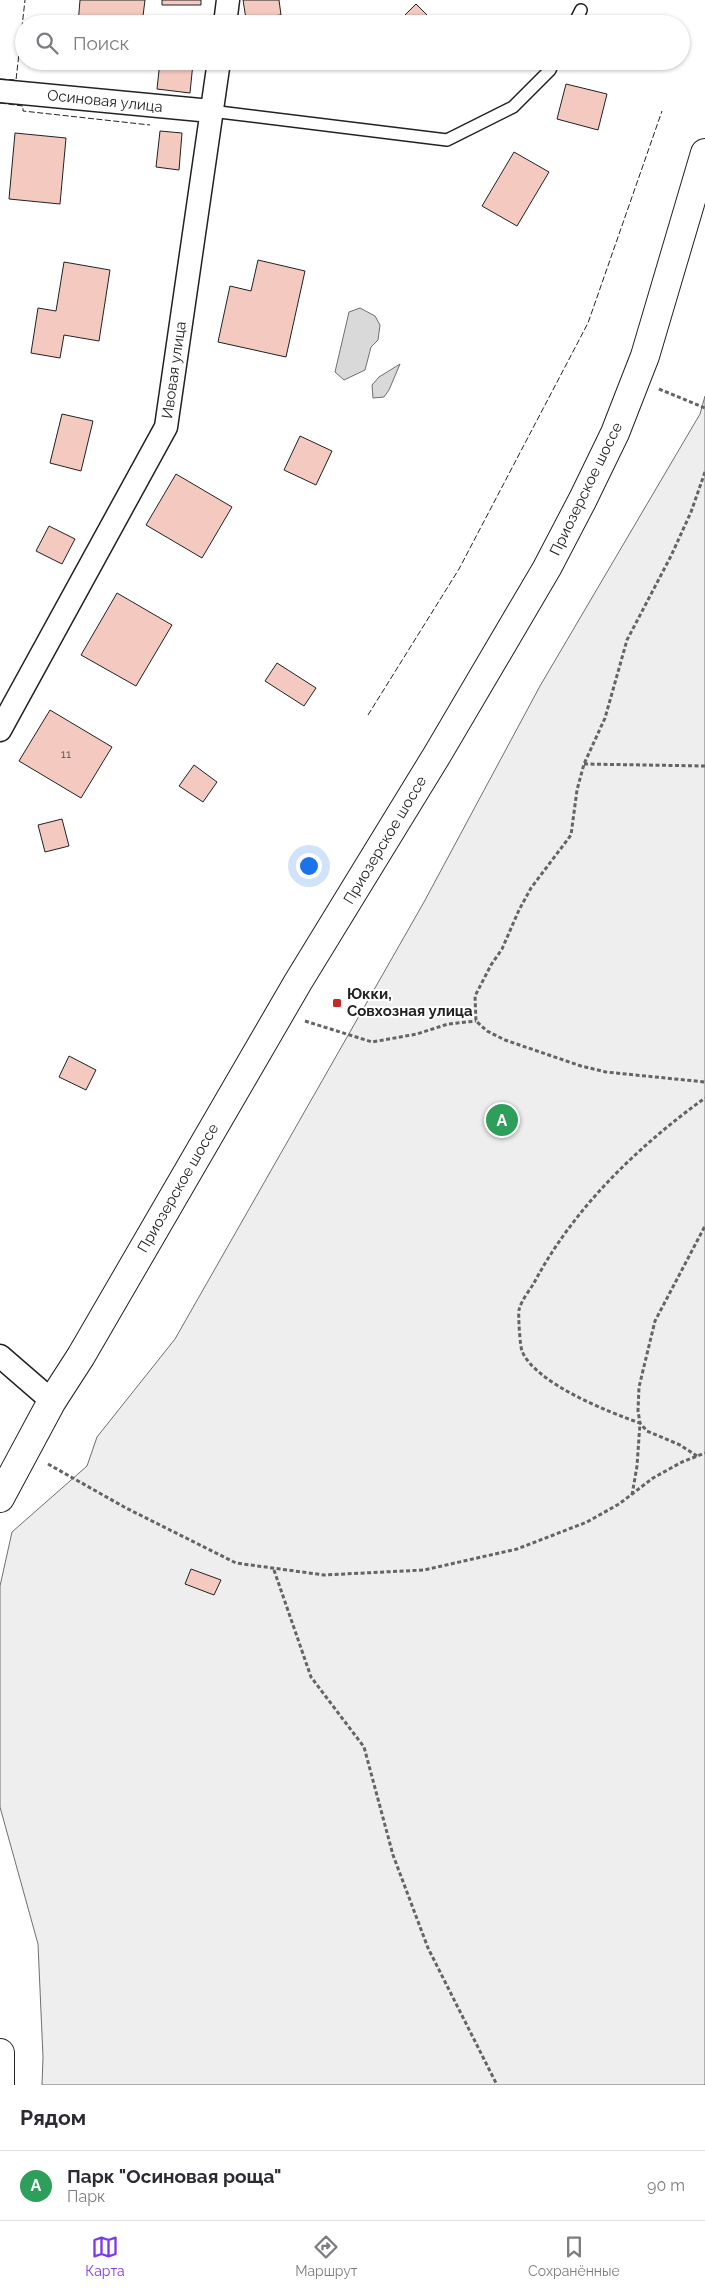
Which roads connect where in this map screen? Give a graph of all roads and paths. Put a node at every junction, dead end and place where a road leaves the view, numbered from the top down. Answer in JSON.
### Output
{"nodes":[{"id":1,"x":228,"y":0,"type":"edge"},
{"id":2,"x":581,"y":10,"type":"dead end"},
{"id":3,"x":226,"y":15,"type":"edge"},
{"id":4,"x":578,"y":15,"type":"edge"},
{"id":5,"x":218,"y":70,"type":"edge"},
{"id":6,"x":550,"y":70,"type":"edge"},
{"id":7,"x":0,"y":91,"type":"edge"},
{"id":8,"x":211,"y":111,"type":"junction"},
{"id":9,"x":705,"y":153,"type":"edge"},
{"id":10,"x":636,"y":379,"type":"junction"},
{"id":11,"x":705,"y":408,"type":"edge"},
{"id":12,"x":705,"y":472,"type":"edge"},
{"id":13,"x":0,"y":730,"type":"edge"},
{"id":14,"x":584,"y":764,"type":"junction"},
{"id":15,"x":705,"y":766,"type":"edge"},
{"id":16,"x":279,"y":1013,"type":"junction"},
{"id":17,"x":476,"y":1021,"type":"junction"},
{"id":18,"x":705,"y":1082,"type":"edge"},
{"id":19,"x":705,"y":1098,"type":"edge"},
{"id":20,"x":705,"y":1226,"type":"edge"},
{"id":21,"x":0,"y":1356,"type":"edge"},
{"id":22,"x":52,"y":1401,"type":"junction"},
{"id":23,"x":640,"y":1423,"type":"junction"},
{"id":24,"x":26,"y":1451,"type":"junction"},
{"id":25,"x":705,"y":1453,"type":"edge"},
{"id":26,"x":698,"y":1456,"type":"junction"},
{"id":27,"x":632,"y":1494,"type":"junction"},
{"id":28,"x":0,"y":1498,"type":"edge"},
{"id":29,"x":274,"y":1570,"type":"junction"},
{"id":30,"x":0,"y":2053,"type":"edge"},
{"id":31,"x":0,"y":2085,"type":"edge"},
{"id":32,"x":497,"y":2085,"type":"edge"}],
"edges":[{"from":1,"to":3,"type":"street"},
{"from":2,"to":4,"type":"lane"},
{"from":5,"to":8,"type":"street","name":"Ивовая улица"},
{"from":6,"to":8,"type":"lane"},
{"from":7,"to":8,"type":"street","name":"Осиновая улица"},
{"from":8,"to":13,"type":"street","name":"Ивовая улица"},
{"from":9,"to":10,"type":"main road","name":"Приозерское шоссе"},
{"from":10,"to":11,"type":"path"},
{"from":10,"to":16,"type":"main road","name":"Приозерское шоссе"},
{"from":12,"to":14,"type":"path"},
{"from":14,"to":15,"type":"path"},
{"from":14,"to":17,"type":"path"},
{"from":16,"to":17,"type":"path"},
{"from":16,"to":22,"type":"main road","name":"Приозерское шоссе"},
{"from":17,"to":18,"type":"path"},
{"from":19,"to":23,"type":"path"},
{"from":20,"to":23,"type":"path"},
{"from":21,"to":22,"type":"street"},
{"from":22,"to":24,"type":"main road","name":"Приозерское шоссе"},
{"from":23,"to":26,"type":"path"},
{"from":23,"to":27,"type":"path"},
{"from":24,"to":28,"type":"main road","name":"Приозерское шоссе"},
{"from":24,"to":29,"type":"path"},
{"from":25,"to":26,"type":"path"},
{"from":26,"to":27,"type":"path"},
{"from":27,"to":29,"type":"path"},
{"from":29,"to":32,"type":"path"},
{"from":30,"to":31,"type":"main road"}]}
